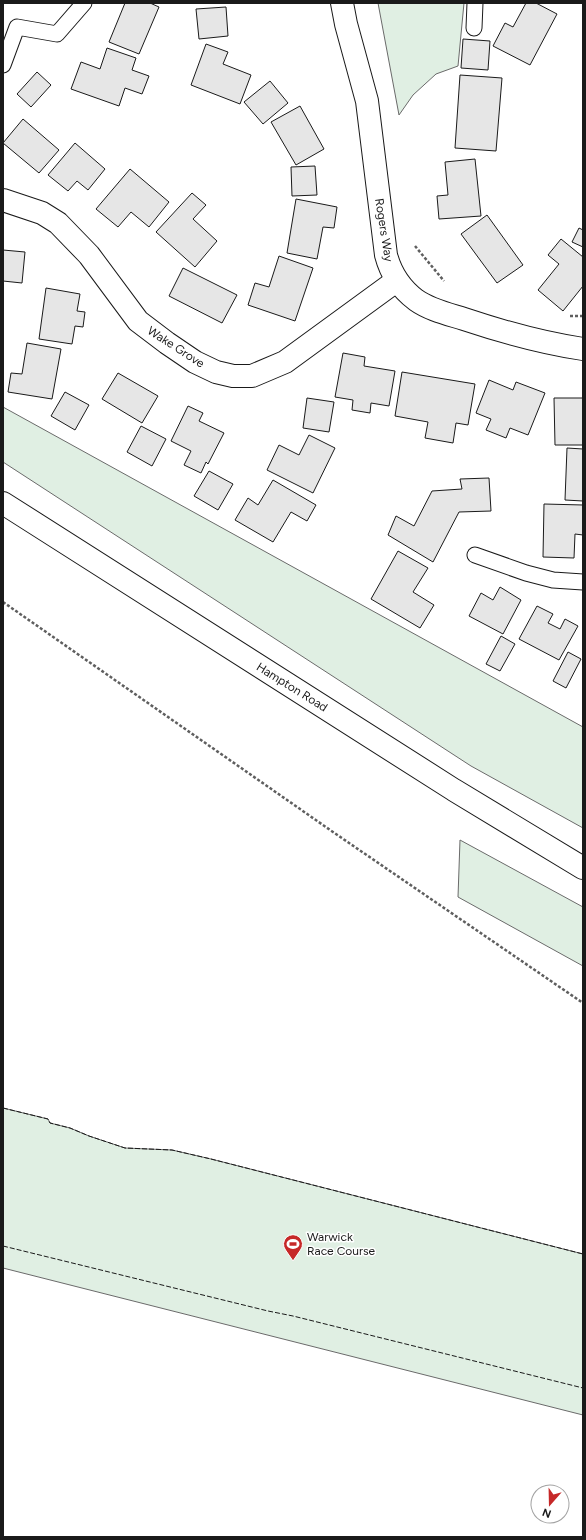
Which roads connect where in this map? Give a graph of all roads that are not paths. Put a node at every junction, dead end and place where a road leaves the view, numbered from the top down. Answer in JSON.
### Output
{"nodes":[{"id":1,"x":84,"y":3,"type":"edge"},
{"id":2,"x":342,"y":3,"type":"edge"},
{"id":3,"x":476,"y":3,"type":"edge"},
{"id":4,"x":474,"y":28,"type":"dead end"},
{"id":5,"x":3,"y":65,"type":"edge"},
{"id":6,"x":3,"y":200,"type":"edge"},
{"id":7,"x":396,"y":281,"type":"junction"},
{"id":8,"x":583,"y":349,"type":"edge"},
{"id":9,"x":3,"y":503,"type":"edge"},
{"id":10,"x":475,"y":555,"type":"dead end"},
{"id":11,"x":583,"y":582,"type":"edge"},
{"id":12,"x":583,"y":868,"type":"edge"}],
"edges":[{"from":1,"to":5,"type":"lane"},
{"from":2,"to":7,"type":"street","name":"Rogers Way"},
{"from":3,"to":4,"type":"lane"},
{"from":6,"to":7,"type":"street","name":"Wake Grove"},
{"from":7,"to":8,"type":"street","name":"Rogers Way"},
{"from":9,"to":12,"type":"street","name":"Hampton Road"},
{"from":10,"to":11,"type":"lane"}]}
